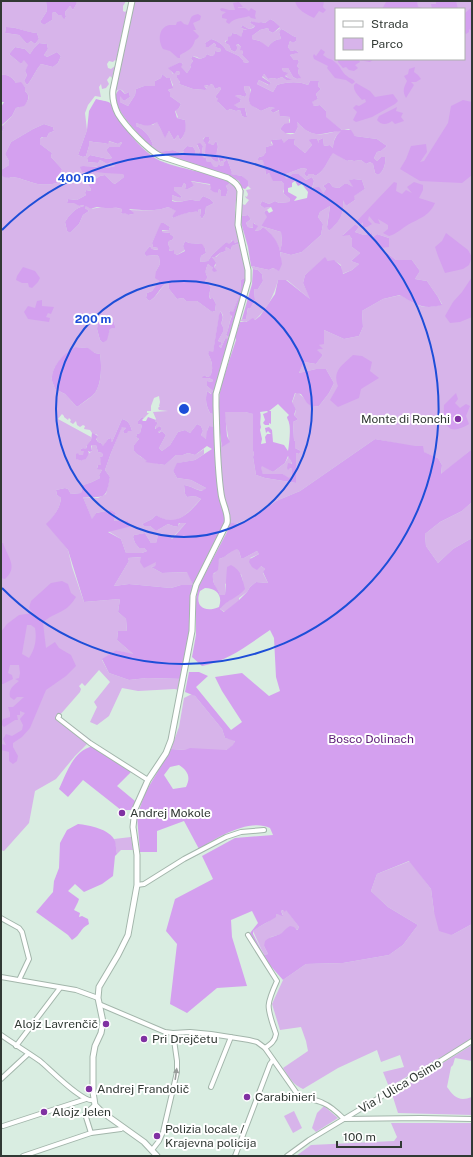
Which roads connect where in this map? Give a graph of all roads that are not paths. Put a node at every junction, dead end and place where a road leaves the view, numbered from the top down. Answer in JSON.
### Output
{"nodes":[{"id":1,"x":132,"y":1,"type":"edge"},
{"id":2,"x":58,"y":717,"type":"dead end"},
{"id":3,"x":148,"y":780,"type":"junction"},
{"id":4,"x":264,"y":830,"type":"dead end"},
{"id":5,"x":137,"y":885,"type":"junction"},
{"id":6,"x":1,"y":918,"type":"edge"},
{"id":7,"x":248,"y":935,"type":"dead end"},
{"id":8,"x":1,"y":977,"type":"edge"},
{"id":9,"x":19,"y":980,"type":"junction"},
{"id":10,"x":60,"y":988,"type":"junction"},
{"id":11,"x":98,"y":1001,"type":"junction"},
{"id":12,"x":173,"y":1033,"type":"junction"},
{"id":13,"x":1,"y":1036,"type":"edge"},
{"id":14,"x":231,"y":1037,"type":"junction"},
{"id":15,"x":472,"y":1041,"type":"edge"},
{"id":16,"x":16,"y":1046,"type":"junction"},
{"id":17,"x":265,"y":1048,"type":"junction"},
{"id":18,"x":28,"y":1054,"type":"junction"},
{"id":19,"x":273,"y":1060,"type":"junction"},
{"id":20,"x":1,"y":1079,"type":"edge"},
{"id":21,"x":211,"y":1086,"type":"dead end"},
{"id":22,"x":86,"y":1099,"type":"junction"},
{"id":23,"x":95,"y":1102,"type":"junction"},
{"id":24,"x":344,"y":1119,"type":"junction"},
{"id":25,"x":472,"y":1119,"type":"edge"},
{"id":26,"x":3,"y":1126,"type":"dead end"},
{"id":27,"x":123,"y":1127,"type":"junction"},
{"id":28,"x":91,"y":1133,"type":"junction"},
{"id":29,"x":152,"y":1150,"type":"junction"},
{"id":30,"x":23,"y":1156,"type":"edge"},
{"id":31,"x":157,"y":1156,"type":"edge"},
{"id":32,"x":235,"y":1156,"type":"edge"},
{"id":33,"x":287,"y":1156,"type":"edge"}],
"edges":[{"from":1,"to":3,"type":"street"},
{"from":2,"to":3,"type":"street"},
{"from":3,"to":5,"type":"street"},
{"from":4,"to":5,"type":"street"},
{"from":5,"to":11,"type":"street"},
{"from":6,"to":9,"type":"street"},
{"from":7,"to":17,"type":"street"},
{"from":8,"to":9,"type":"street"},
{"from":9,"to":10,"type":"street"},
{"from":10,"to":11,"type":"street"},
{"from":10,"to":16,"type":"street"},
{"from":11,"to":12,"type":"street"},
{"from":11,"to":23,"type":"street"},
{"from":12,"to":14,"type":"street"},
{"from":29,"to":12,"type":"street","one_way":true},
{"from":13,"to":16,"type":"street"},
{"from":14,"to":17,"type":"street"},
{"from":14,"to":21,"type":"street"},
{"from":15,"to":24,"type":"street","name":"Via / Ulica Osimo"},
{"from":16,"to":18,"type":"street"},
{"from":17,"to":19,"type":"street"},
{"from":18,"to":20,"type":"street"},
{"from":18,"to":22,"type":"street"},
{"from":19,"to":24,"type":"street"},
{"from":19,"to":32,"type":"street"},
{"from":22,"to":23,"type":"street"},
{"from":22,"to":26,"type":"street"},
{"from":23,"to":27,"type":"street"},
{"from":23,"to":28,"type":"street"},
{"from":24,"to":25,"type":"street"},
{"from":24,"to":33,"type":"street","name":"Via / Ulica Osimo"},
{"from":27,"to":28,"type":"street"},
{"from":27,"to":29,"type":"street"},
{"from":28,"to":30,"type":"street"},
{"from":29,"to":31,"type":"street"}]}
